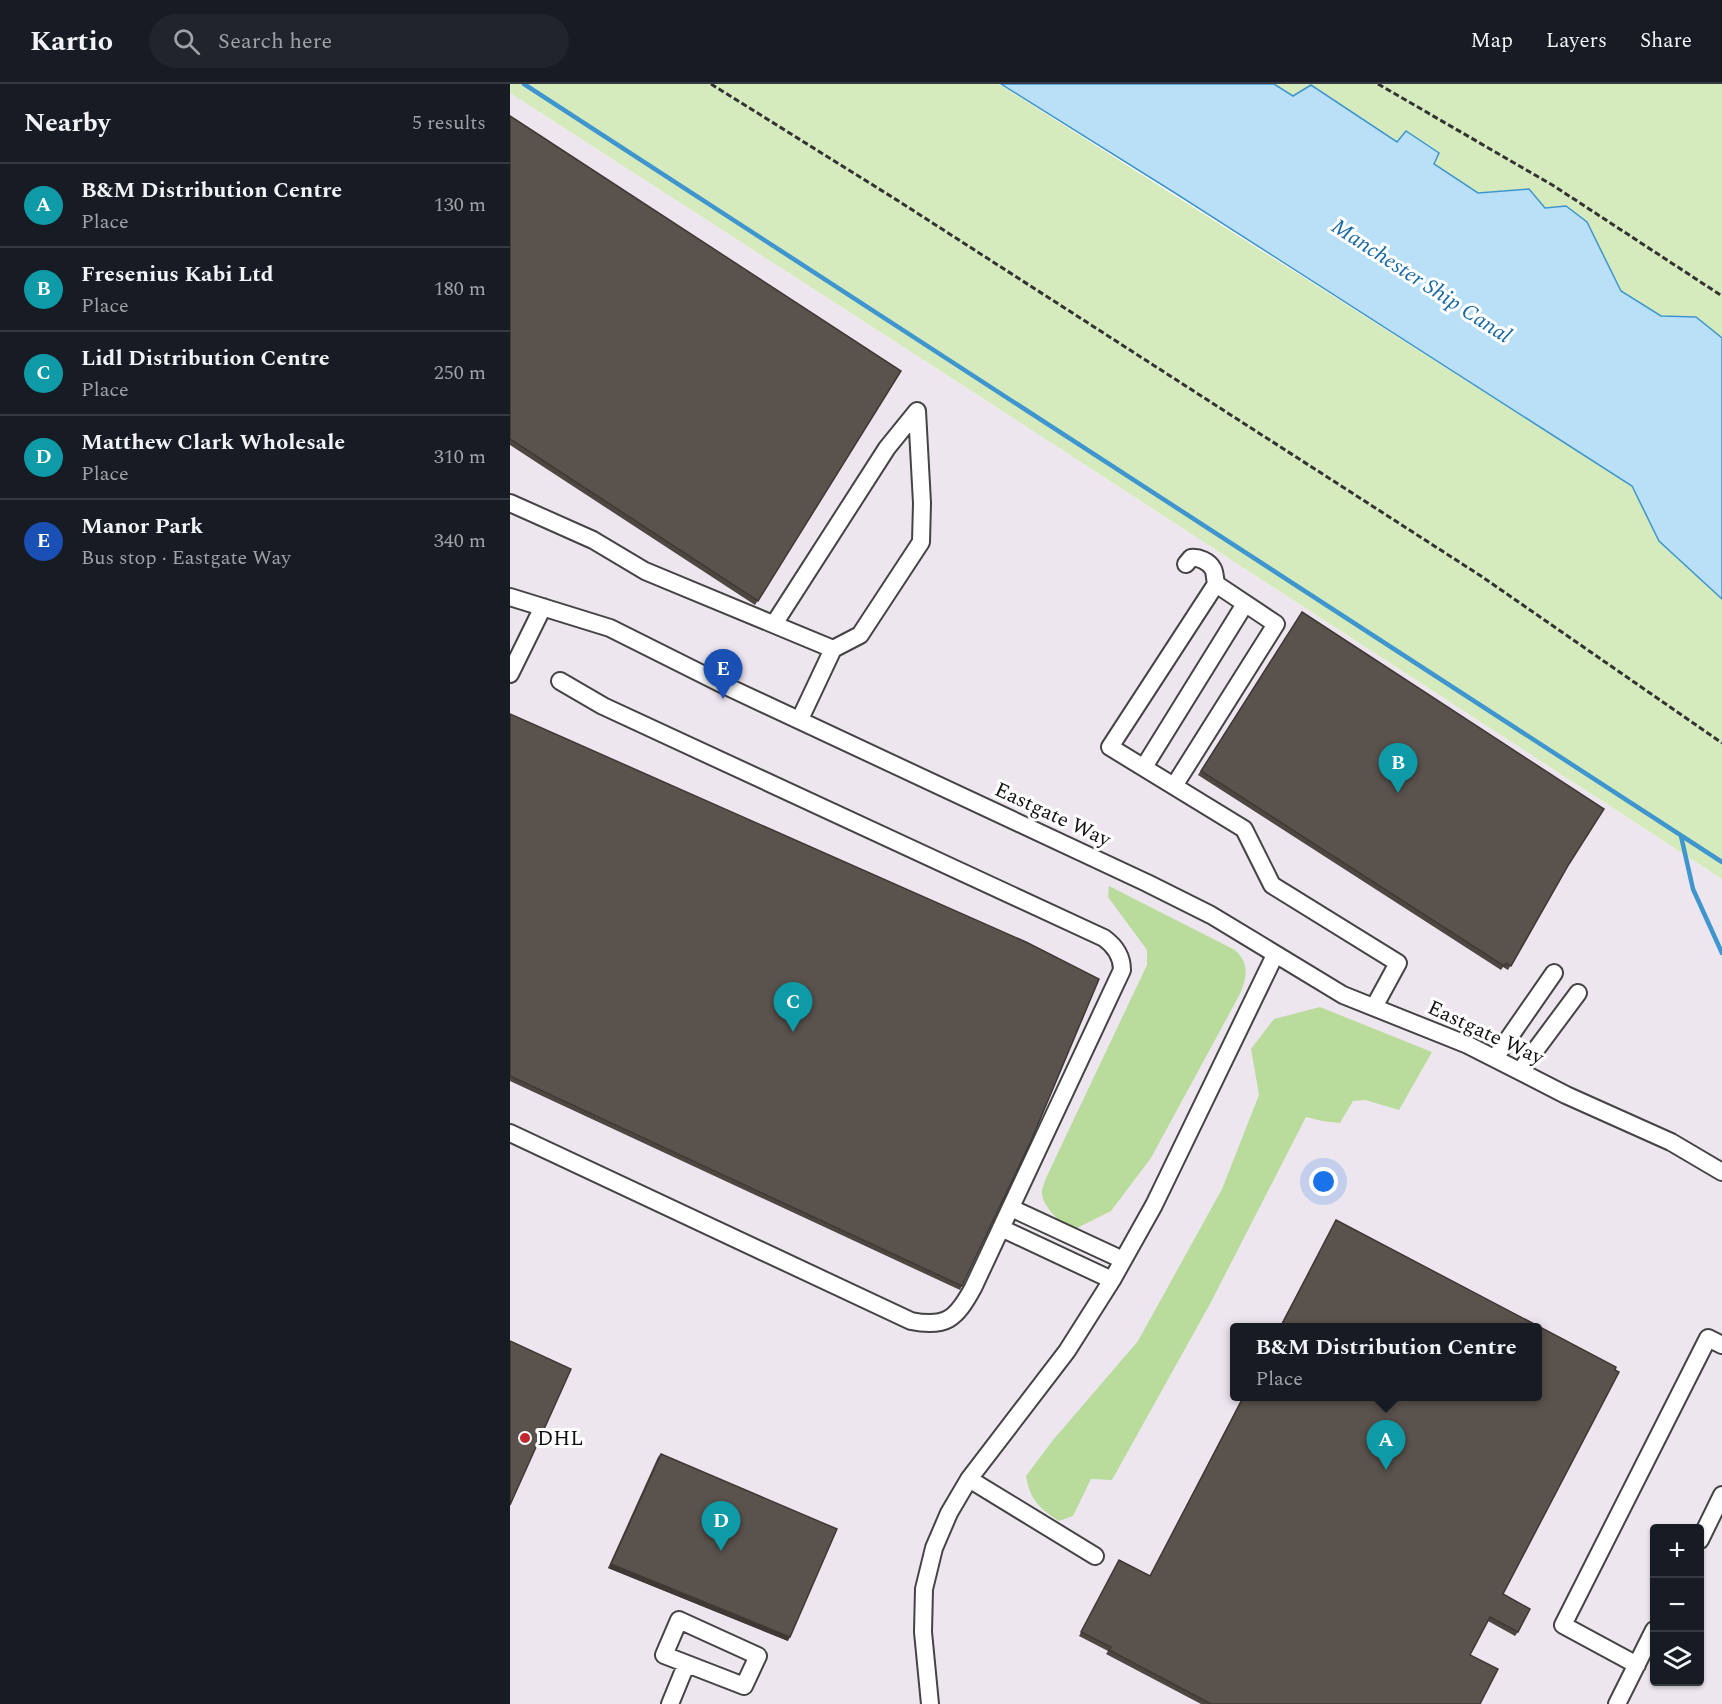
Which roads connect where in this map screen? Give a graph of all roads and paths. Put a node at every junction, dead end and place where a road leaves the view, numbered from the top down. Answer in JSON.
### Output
{"nodes":[{"id":1,"x":711,"y":84,"type":"edge"},
{"id":2,"x":1378,"y":84,"type":"edge"},
{"id":3,"x":1722,"y":296,"type":"edge"},
{"id":4,"x":510,"y":503,"type":"edge"},
{"id":5,"x":1186,"y":564,"type":"dead end"},
{"id":6,"x":1216,"y":584,"type":"junction"},
{"id":7,"x":510,"y":597,"type":"edge"},
{"id":8,"x":1245,"y":604,"type":"junction"},
{"id":9,"x":543,"y":606,"type":"junction"},
{"id":10,"x":774,"y":624,"type":"junction"},
{"id":11,"x":833,"y":649,"type":"junction"},
{"id":12,"x":510,"y":674,"type":"edge"},
{"id":13,"x":560,"y":681,"type":"dead end"},
{"id":14,"x":800,"y":719,"type":"junction"},
{"id":15,"x":1722,"y":743,"type":"edge"},
{"id":16,"x":1143,"y":767,"type":"junction"},
{"id":17,"x":1174,"y":786,"type":"junction"},
{"id":18,"x":1275,"y":955,"type":"junction"},
{"id":19,"x":1554,"y":973,"type":"dead end"},
{"id":20,"x":1578,"y":993,"type":"dead end"},
{"id":21,"x":1374,"y":1007,"type":"junction"},
{"id":22,"x":1495,"y":1058,"type":"junction"},
{"id":23,"x":1520,"y":1071,"type":"junction"},
{"id":24,"x":510,"y":1133,"type":"edge"},
{"id":25,"x":1722,"y":1172,"type":"edge"},
{"id":26,"x":1011,"y":1208,"type":"junction"},
{"id":27,"x":1001,"y":1227,"type":"junction"},
{"id":28,"x":1124,"y":1260,"type":"junction"},
{"id":29,"x":1112,"y":1280,"type":"junction"},
{"id":30,"x":1722,"y":1345,"type":"edge"},
{"id":31,"x":969,"y":1479,"type":"junction"},
{"id":32,"x":1722,"y":1495,"type":"edge"},
{"id":33,"x":1704,"y":1532,"type":"edge"},
{"id":34,"x":1095,"y":1556,"type":"dead end"},
{"id":35,"x":1653,"y":1632,"type":"edge"},
{"id":36,"x":686,"y":1665,"type":"junction"},
{"id":37,"x":1637,"y":1665,"type":"junction"},
{"id":38,"x":670,"y":1704,"type":"edge"},
{"id":39,"x":930,"y":1704,"type":"edge"},
{"id":40,"x":1617,"y":1704,"type":"edge"}],
"edges":[{"from":1,"to":15,"type":"path"},
{"from":2,"to":3,"type":"path"},
{"from":4,"to":10,"type":"street"},
{"from":5,"to":6,"type":"street"},
{"from":6,"to":8,"type":"street"},
{"from":6,"to":16,"type":"street"},
{"from":7,"to":9,"type":"street","name":"Eastgate Way"},
{"from":8,"to":16,"type":"street"},
{"from":8,"to":17,"type":"street"},
{"from":9,"to":12,"type":"street"},
{"from":9,"to":14,"type":"street","name":"Eastgate Way"},
{"from":10,"to":11,"type":"street"},
{"from":10,"to":11,"type":"street"},
{"from":11,"to":14,"type":"street"},
{"from":13,"to":26,"type":"street"},
{"from":14,"to":18,"type":"street","name":"Eastgate Way"},
{"from":16,"to":17,"type":"street"},
{"from":17,"to":21,"type":"street"},
{"from":18,"to":21,"type":"street","name":"Eastgate Way"},
{"from":18,"to":28,"type":"street"},
{"from":19,"to":22,"type":"street"},
{"from":20,"to":23,"type":"street"},
{"from":21,"to":22,"type":"street","name":"Eastgate Way"},
{"from":22,"to":23,"type":"street","name":"Eastgate Way"},
{"from":23,"to":25,"type":"street","name":"Eastgate Way"},
{"from":24,"to":27,"type":"street"},
{"from":26,"to":27,"type":"street"},
{"from":26,"to":28,"type":"street"},
{"from":27,"to":29,"type":"street"},
{"from":28,"to":29,"type":"street"},
{"from":29,"to":31,"type":"street"},
{"from":30,"to":37,"type":"street"},
{"from":31,"to":34,"type":"street"},
{"from":31,"to":39,"type":"street"},
{"from":32,"to":33,"type":"street"},
{"from":35,"to":37,"type":"street"},
{"from":36,"to":36,"type":"street"},
{"from":36,"to":38,"type":"street"},
{"from":37,"to":40,"type":"street"}]}
